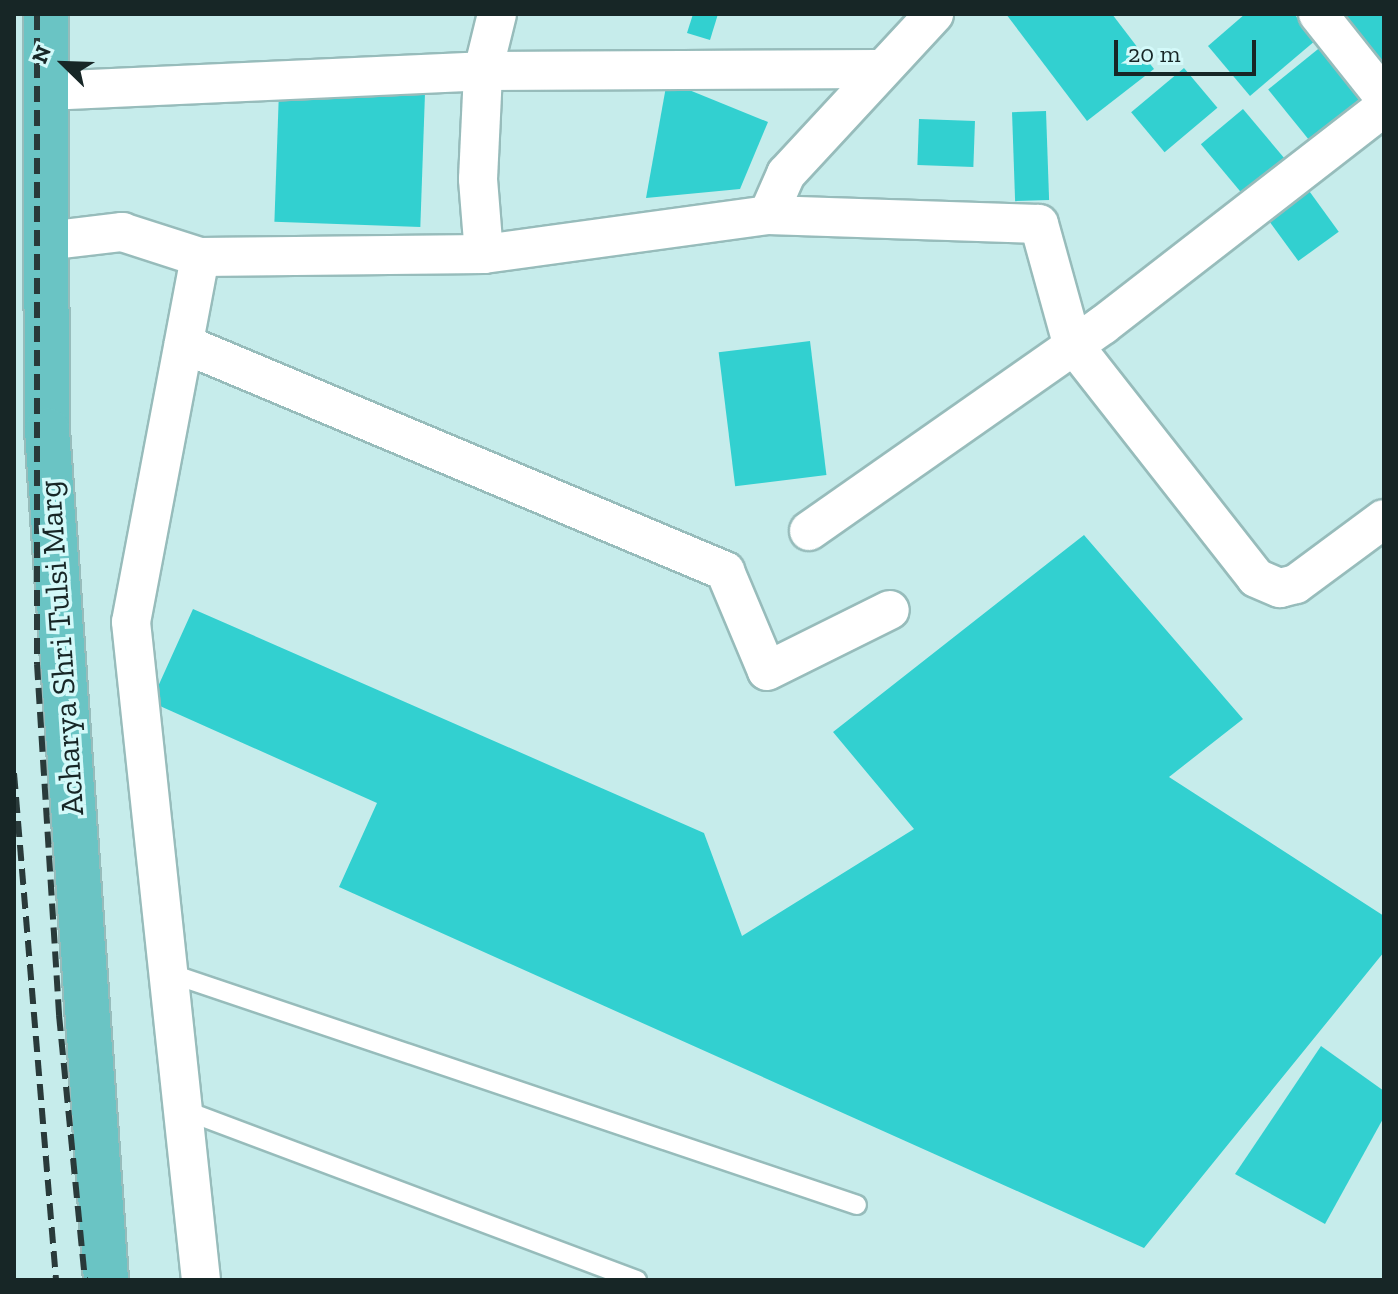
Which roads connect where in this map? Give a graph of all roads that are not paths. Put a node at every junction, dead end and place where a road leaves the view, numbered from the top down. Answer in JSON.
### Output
{"nodes":[{"id":1,"x":46,"y":14,"type":"edge"},
{"id":2,"x":497,"y":14,"type":"edge"},
{"id":3,"x":934,"y":14,"type":"edge"},
{"id":4,"x":1318,"y":14,"type":"edge"},
{"id":5,"x":877,"y":69,"type":"junction"},
{"id":6,"x":483,"y":71,"type":"junction"},
{"id":7,"x":46,"y":91,"type":"junction"},
{"id":8,"x":1384,"y":97,"type":"edge"},
{"id":9,"x":1384,"y":107,"type":"edge"},
{"id":10,"x":768,"y":215,"type":"junction"},
{"id":11,"x":46,"y":241,"type":"junction"},
{"id":12,"x":484,"y":254,"type":"junction"},
{"id":13,"x":200,"y":257,"type":"junction"},
{"id":14,"x":1072,"y":343,"type":"junction"},
{"id":15,"x":184,"y":344,"type":"junction"},
{"id":16,"x":31,"y":432,"type":"edge"},
{"id":17,"x":1384,"y":519,"type":"edge"},
{"id":18,"x":809,"y":531,"type":"dead end"},
{"id":19,"x":890,"y":610,"type":"dead end"},
{"id":20,"x":166,"y":972,"type":"junction"},
{"id":21,"x":184,"y":1110,"type":"junction"},
{"id":22,"x":857,"y":1205,"type":"dead end"},
{"id":23,"x":106,"y":1280,"type":"edge"},
{"id":24,"x":201,"y":1280,"type":"edge"},
{"id":25,"x":637,"y":1280,"type":"edge"}],
"edges":[{"from":1,"to":7,"type":"highway","name":"Acharya Shri Tulsi Marg"},
{"from":2,"to":6,"type":"street"},
{"from":3,"to":5,"type":"street"},
{"from":4,"to":8,"type":"street"},
{"from":5,"to":6,"type":"street"},
{"from":5,"to":10,"type":"street"},
{"from":6,"to":7,"type":"street"},
{"from":6,"to":12,"type":"street"},
{"from":7,"to":11,"type":"highway","name":"Acharya Shri Tulsi Marg"},
{"from":9,"to":14,"type":"street"},
{"from":10,"to":12,"type":"street"},
{"from":10,"to":14,"type":"street"},
{"from":11,"to":13,"type":"street"},
{"from":11,"to":16,"type":"highway","name":"Acharya Shri Tulsi Marg"},
{"from":12,"to":13,"type":"street"},
{"from":13,"to":15,"type":"street"},
{"from":14,"to":17,"type":"street"},
{"from":14,"to":18,"type":"street"},
{"from":15,"to":19,"type":"street"},
{"from":15,"to":20,"type":"street"},
{"from":16,"to":23,"type":"highway","name":"Acharya Shri Tulsi Marg"},
{"from":20,"to":21,"type":"street"},
{"from":20,"to":22,"type":"lane"},
{"from":21,"to":24,"type":"street"},
{"from":21,"to":25,"type":"lane"}]}
